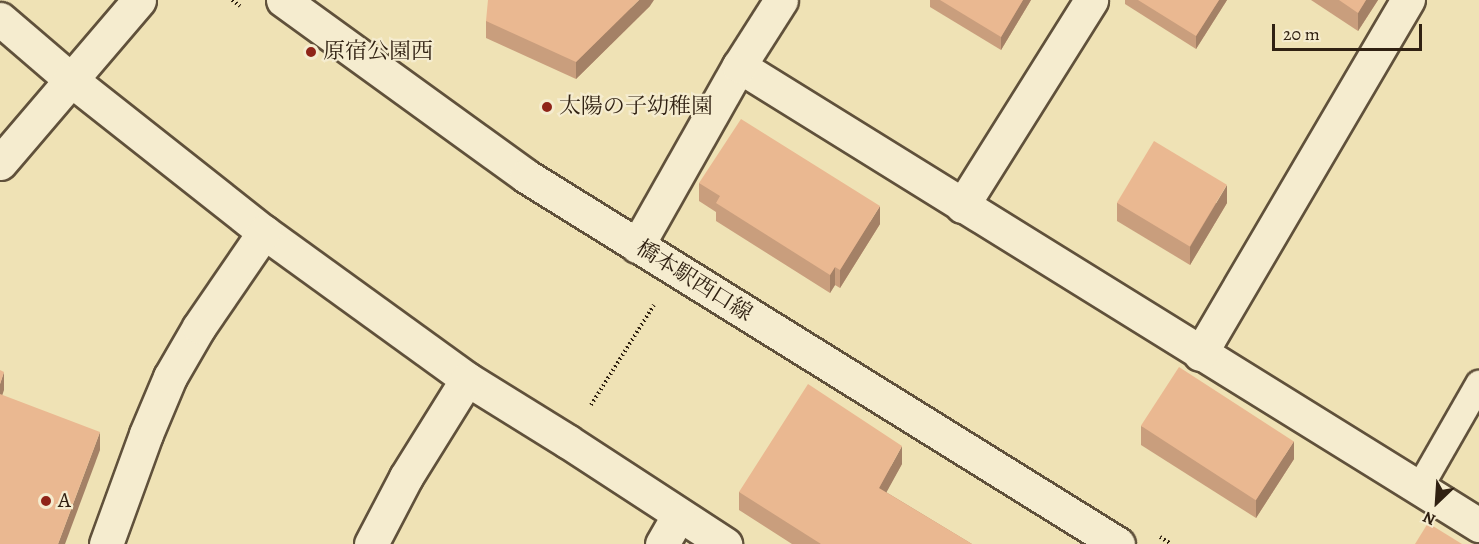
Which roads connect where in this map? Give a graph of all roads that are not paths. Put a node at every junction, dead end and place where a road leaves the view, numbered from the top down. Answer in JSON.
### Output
{"nodes":[{"id":1,"x":139,"y":0,"type":"edge"},
{"id":2,"x":283,"y":0,"type":"edge"},
{"id":3,"x":781,"y":0,"type":"edge"},
{"id":4,"x":1091,"y":0,"type":"edge"},
{"id":5,"x":1408,"y":0,"type":"edge"},
{"id":6,"x":0,"y":19,"type":"edge"},
{"id":7,"x":739,"y":66,"type":"junction"},
{"id":8,"x":70,"y":79,"type":"junction"},
{"id":9,"x":0,"y":163,"type":"edge"},
{"id":10,"x":962,"y":206,"type":"junction"},
{"id":11,"x":264,"y":232,"type":"junction"},
{"id":12,"x":637,"y":246,"type":"junction"},
{"id":13,"x":1200,"y":354,"type":"junction"},
{"id":14,"x":467,"y":380,"type":"junction"},
{"id":15,"x":1479,"y":384,"type":"edge"},
{"id":16,"x":1420,"y":487,"type":"junction"},
{"id":17,"x":678,"y":516,"type":"junction"},
{"id":18,"x":1479,"y":525,"type":"edge"},
{"id":19,"x":106,"y":544,"type":"edge"},
{"id":20,"x":371,"y":544,"type":"edge"},
{"id":21,"x":662,"y":544,"type":"edge"},
{"id":22,"x":724,"y":544,"type":"edge"},
{"id":23,"x":1118,"y":544,"type":"edge"}],
"edges":[{"from":1,"to":8,"type":"street"},
{"from":2,"to":12,"type":"street","name":"橋本駅西口線"},
{"from":3,"to":7,"type":"street"},
{"from":4,"to":10,"type":"street"},
{"from":5,"to":13,"type":"street"},
{"from":6,"to":8,"type":"street"},
{"from":7,"to":10,"type":"street"},
{"from":7,"to":12,"type":"street"},
{"from":8,"to":9,"type":"street"},
{"from":8,"to":11,"type":"street"},
{"from":10,"to":13,"type":"street"},
{"from":11,"to":14,"type":"street"},
{"from":11,"to":19,"type":"street"},
{"from":12,"to":23,"type":"street","name":"橋本駅西口線"},
{"from":13,"to":16,"type":"street"},
{"from":14,"to":17,"type":"street"},
{"from":14,"to":20,"type":"street"},
{"from":15,"to":16,"type":"lane"},
{"from":16,"to":18,"type":"street"},
{"from":17,"to":21,"type":"street"},
{"from":17,"to":22,"type":"street"}]}
